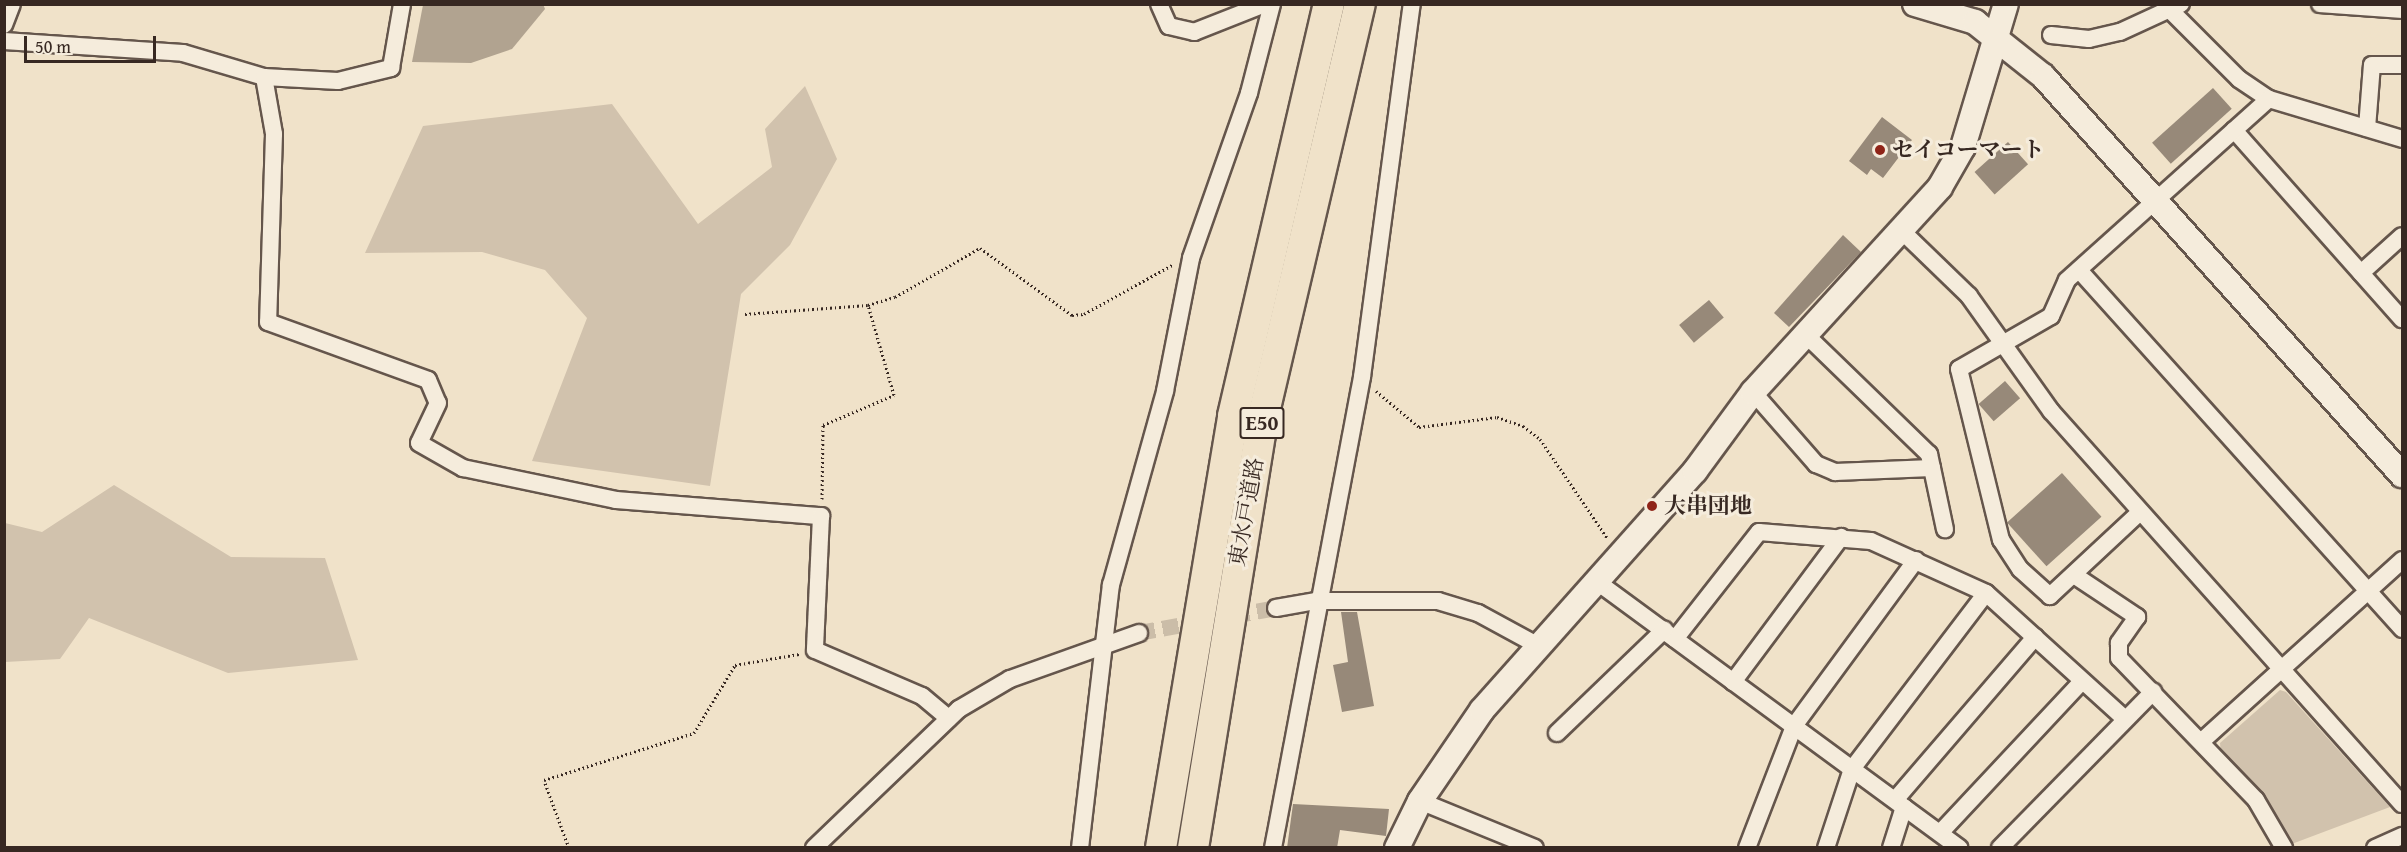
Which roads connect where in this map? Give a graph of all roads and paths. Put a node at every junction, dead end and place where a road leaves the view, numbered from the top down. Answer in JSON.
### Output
{"nodes":[{"id":1,"x":12,"y":4,"type":"edge"},
{"id":2,"x":402,"y":4,"type":"edge"},
{"id":3,"x":1159,"y":4,"type":"edge"},
{"id":4,"x":1265,"y":4,"type":"edge"},
{"id":5,"x":1272,"y":4,"type":"edge"},
{"id":6,"x":1329,"y":4,"type":"edge"},
{"id":7,"x":1360,"y":4,"type":"edge"},
{"id":8,"x":1412,"y":4,"type":"edge"},
{"id":9,"x":1915,"y":4,"type":"edge"},
{"id":10,"x":2006,"y":4,"type":"edge"},
{"id":11,"x":2320,"y":4,"type":"edge"},
{"id":12,"x":2177,"y":8,"type":"edge"},
{"id":13,"x":2403,"y":10,"type":"edge"},
{"id":14,"x":2051,"y":35,"type":"dead end"},
{"id":15,"x":1997,"y":36,"type":"junction"},
{"id":16,"x":5,"y":39,"type":"edge"},
{"id":17,"x":2403,"y":64,"type":"edge"},
{"id":18,"x":264,"y":77,"type":"junction"},
{"id":19,"x":2269,"y":99,"type":"junction"},
{"id":20,"x":2367,"y":128,"type":"junction"},
{"id":21,"x":2234,"y":130,"type":"junction"},
{"id":22,"x":2403,"y":139,"type":"edge"},
{"id":23,"x":2156,"y":200,"type":"junction"},
{"id":24,"x":1902,"y":231,"type":"junction"},
{"id":25,"x":2403,"y":236,"type":"edge"},
{"id":26,"x":1191,"y":258,"type":"junction"},
{"id":27,"x":2079,"y":270,"type":"junction"},
{"id":28,"x":2361,"y":273,"type":"junction"},
{"id":29,"x":868,"y":305,"type":"junction"},
{"id":30,"x":745,"y":314,"type":"dead end"},
{"id":31,"x":2403,"y":319,"type":"edge"},
{"id":32,"x":1805,"y":334,"type":"junction"},
{"id":33,"x":2003,"y":343,"type":"junction"},
{"id":34,"x":1362,"y":377,"type":"junction"},
{"id":35,"x":1753,"y":392,"type":"junction"},
{"id":36,"x":1932,"y":468,"type":"junction"},
{"id":37,"x":2403,"y":476,"type":"edge"},
{"id":38,"x":2139,"y":513,"type":"junction"},
{"id":39,"x":821,"y":516,"type":"junction"},
{"id":40,"x":1945,"y":529,"type":"dead end"},
{"id":41,"x":1841,"y":537,"type":"junction"},
{"id":42,"x":1619,"y":556,"type":"junction"},
{"id":43,"x":1916,"y":560,"type":"junction"},
{"id":44,"x":2403,"y":560,"type":"edge"},
{"id":45,"x":2074,"y":575,"type":"junction"},
{"id":46,"x":1596,"y":581,"type":"junction"},
{"id":47,"x":2368,"y":591,"type":"junction"},
{"id":48,"x":1986,"y":592,"type":"junction"},
{"id":49,"x":1316,"y":601,"type":"junction"},
{"id":50,"x":1276,"y":608,"type":"tunnel mouth"},
{"id":51,"x":2403,"y":629,"type":"edge"},
{"id":52,"x":1139,"y":633,"type":"tunnel mouth"},
{"id":53,"x":1670,"y":635,"type":"junction"},
{"id":54,"x":2035,"y":637,"type":"junction"},
{"id":55,"x":1105,"y":641,"type":"junction"},
{"id":56,"x":1538,"y":645,"type":"junction"},
{"id":57,"x":815,"y":651,"type":"junction"},
{"id":58,"x":2281,"y":670,"type":"junction"},
{"id":59,"x":2082,"y":681,"type":"junction"},
{"id":60,"x":1733,"y":682,"type":"junction"},
{"id":61,"x":2153,"y":692,"type":"junction"},
{"id":62,"x":948,"y":719,"type":"junction"},
{"id":63,"x":2125,"y":719,"type":"junction"},
{"id":64,"x":1794,"y":726,"type":"junction"},
{"id":65,"x":1557,"y":733,"type":"dead end"},
{"id":66,"x":2202,"y":741,"type":"junction"},
{"id":67,"x":1852,"y":769,"type":"junction"},
{"id":68,"x":1420,"y":801,"type":"junction"},
{"id":69,"x":1899,"y":803,"type":"junction"},
{"id":70,"x":2403,"y":804,"type":"edge"},
{"id":71,"x":1940,"y":833,"type":"junction"},
{"id":72,"x":2403,"y":836,"type":"edge"},
{"id":73,"x":1956,"y":846,"type":"edge"},
{"id":74,"x":569,"y":848,"type":"edge"},
{"id":75,"x":814,"y":848,"type":"edge"},
{"id":76,"x":1080,"y":848,"type":"edge"},
{"id":77,"x":1161,"y":848,"type":"edge"},
{"id":78,"x":1193,"y":848,"type":"edge"},
{"id":79,"x":1273,"y":848,"type":"edge"},
{"id":80,"x":1397,"y":848,"type":"edge"},
{"id":81,"x":1535,"y":848,"type":"edge"},
{"id":82,"x":1747,"y":848,"type":"edge"},
{"id":83,"x":1826,"y":848,"type":"edge"},
{"id":84,"x":1891,"y":848,"type":"edge"},
{"id":85,"x":2000,"y":848,"type":"edge"},
{"id":86,"x":2284,"y":848,"type":"edge"},
{"id":87,"x":2375,"y":848,"type":"edge"}],
"edges":[{"from":1,"to":16,"type":"street"},
{"from":2,"to":18,"type":"street"},
{"from":3,"to":4,"type":"street"},
{"from":5,"to":26,"type":"street"},
{"from":6,"to":77,"type":"highway","name":"東水戸道路","number":"E50"},
{"from":7,"to":78,"type":"highway","name":"東水戸道路","number":"E50"},
{"from":8,"to":34,"type":"street"},
{"from":9,"to":15,"type":"street"},
{"from":10,"to":15,"type":"street"},
{"from":11,"to":13,"type":"street"},
{"from":12,"to":14,"type":"street"},
{"from":12,"to":19,"type":"street"},
{"from":15,"to":23,"type":"street"},
{"from":15,"to":24,"type":"street"},
{"from":16,"to":18,"type":"street"},
{"from":17,"to":20,"type":"street"},
{"from":18,"to":39,"type":"street"},
{"from":19,"to":20,"type":"street"},
{"from":19,"to":21,"type":"street"},
{"from":20,"to":22,"type":"street"},
{"from":21,"to":23,"type":"street"},
{"from":21,"to":28,"type":"street"},
{"from":23,"to":27,"type":"street"},
{"from":23,"to":37,"type":"street"},
{"from":24,"to":32,"type":"street"},
{"from":24,"to":33,"type":"street"},
{"from":25,"to":28,"type":"street"},
{"from":26,"to":29,"type":"path"},
{"from":26,"to":55,"type":"street"},
{"from":27,"to":33,"type":"street"},
{"from":27,"to":47,"type":"street"},
{"from":28,"to":31,"type":"street"},
{"from":29,"to":30,"type":"path"},
{"from":29,"to":39,"type":"path"},
{"from":32,"to":35,"type":"street"},
{"from":32,"to":36,"type":"street"},
{"from":33,"to":38,"type":"street"},
{"from":33,"to":45,"type":"street"},
{"from":34,"to":42,"type":"path"},
{"from":34,"to":49,"type":"street"},
{"from":35,"to":36,"type":"street"},
{"from":35,"to":42,"type":"street"},
{"from":36,"to":40,"type":"street"},
{"from":38,"to":45,"type":"street"},
{"from":38,"to":58,"type":"street"},
{"from":39,"to":57,"type":"street"},
{"from":41,"to":43,"type":"street"},
{"from":41,"to":53,"type":"street"},
{"from":41,"to":60,"type":"street"},
{"from":42,"to":46,"type":"street"},
{"from":43,"to":48,"type":"street"},
{"from":43,"to":64,"type":"street"},
{"from":44,"to":47,"type":"street"},
{"from":45,"to":61,"type":"street"},
{"from":46,"to":53,"type":"street"},
{"from":46,"to":56,"type":"street"},
{"from":47,"to":51,"type":"street"},
{"from":47,"to":58,"type":"street"},
{"from":48,"to":54,"type":"street"},
{"from":48,"to":67,"type":"street"},
{"from":49,"to":50,"type":"street"},
{"from":49,"to":56,"type":"street"},
{"from":49,"to":79,"type":"street"},
{"from":52,"to":55,"type":"street"},
{"from":53,"to":60,"type":"street"},
{"from":53,"to":65,"type":"street"},
{"from":54,"to":59,"type":"street"},
{"from":54,"to":69,"type":"street"},
{"from":55,"to":62,"type":"street"},
{"from":55,"to":76,"type":"street"},
{"from":56,"to":68,"type":"street"},
{"from":57,"to":62,"type":"street"},
{"from":57,"to":74,"type":"path"},
{"from":58,"to":66,"type":"street"},
{"from":58,"to":70,"type":"street"},
{"from":59,"to":63,"type":"street"},
{"from":59,"to":71,"type":"street"},
{"from":60,"to":64,"type":"street"},
{"from":61,"to":63,"type":"street"},
{"from":61,"to":66,"type":"street"},
{"from":62,"to":75,"type":"street"},
{"from":63,"to":85,"type":"street"},
{"from":64,"to":67,"type":"street"},
{"from":64,"to":82,"type":"street"},
{"from":66,"to":86,"type":"street"},
{"from":67,"to":69,"type":"street"},
{"from":67,"to":83,"type":"street"},
{"from":68,"to":80,"type":"street"},
{"from":68,"to":81,"type":"street"},
{"from":69,"to":71,"type":"street"},
{"from":69,"to":84,"type":"street"},
{"from":71,"to":73,"type":"street"},
{"from":72,"to":87,"type":"street"}]}
